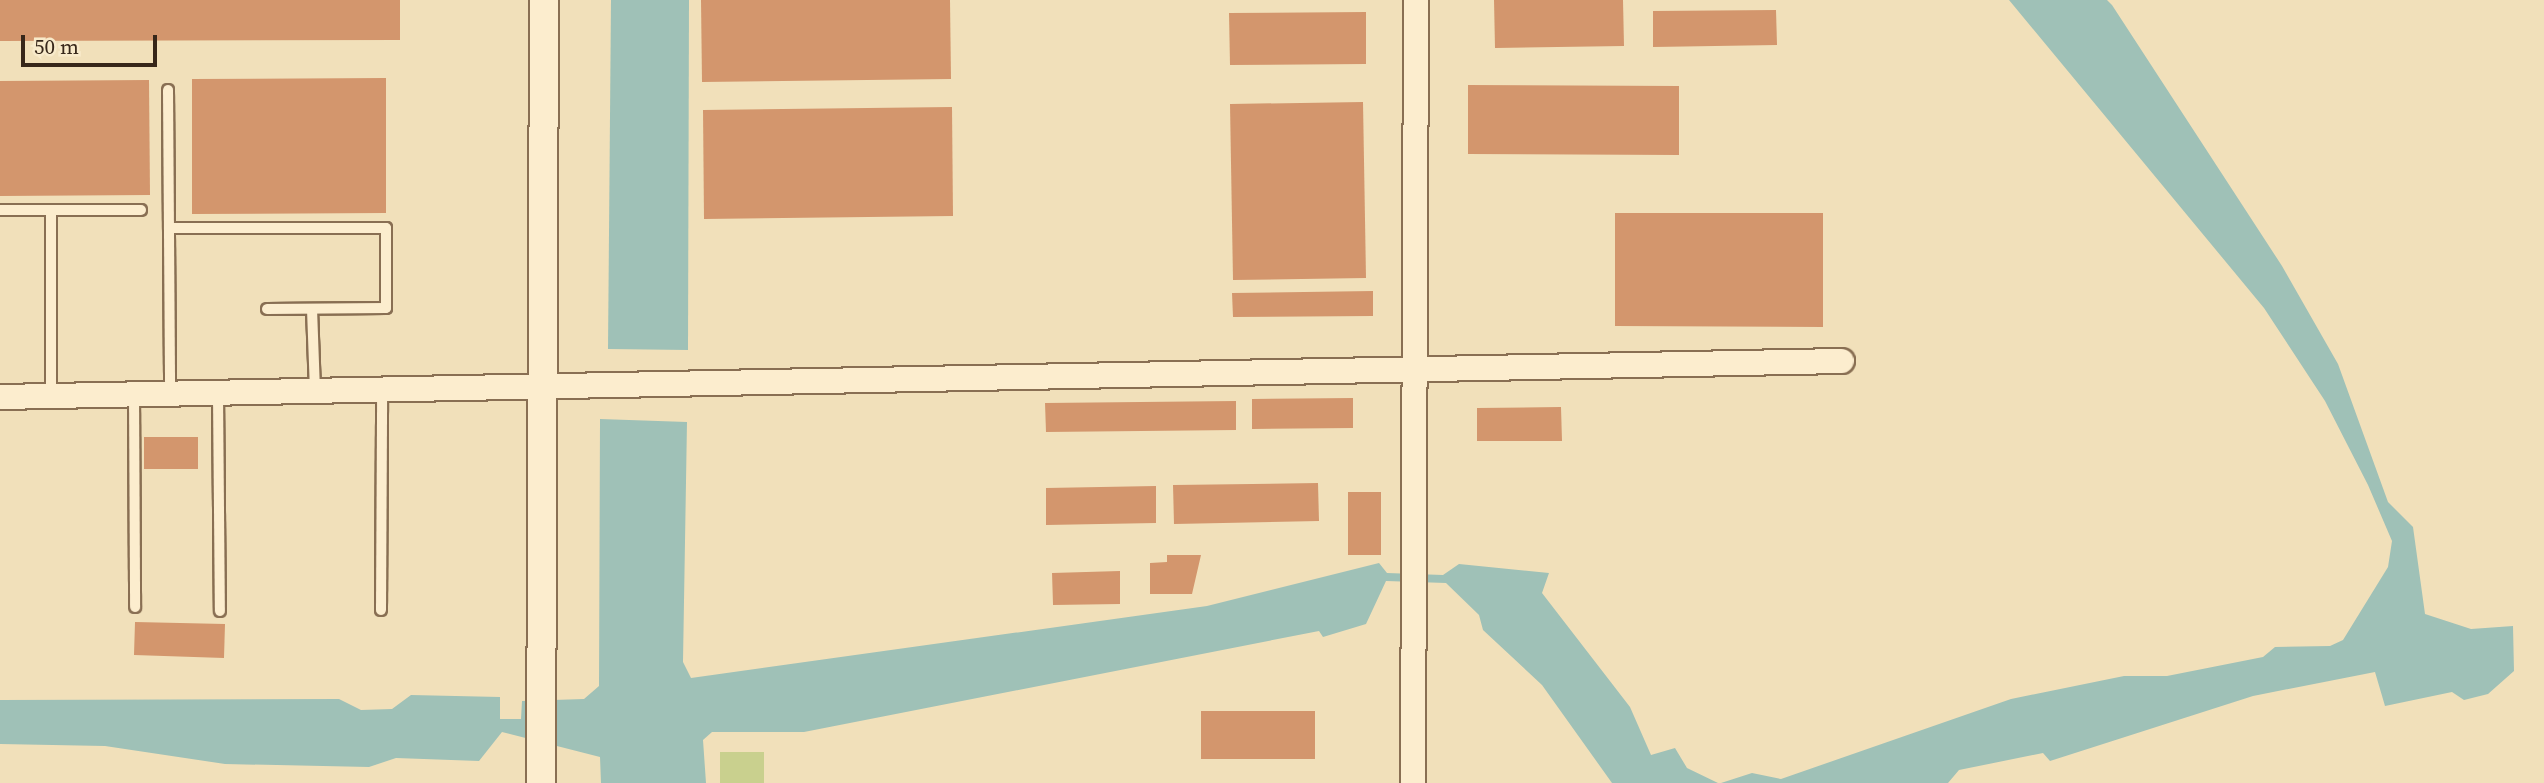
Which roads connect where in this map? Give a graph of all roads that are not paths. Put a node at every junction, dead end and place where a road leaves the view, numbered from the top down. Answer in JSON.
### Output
{"nodes":[{"id":1,"x":544,"y":0,"type":"edge"},
{"id":2,"x":1416,"y":0,"type":"edge"},
{"id":3,"x":168,"y":90,"type":"dead end"},
{"id":4,"x":0,"y":210,"type":"edge"},
{"id":5,"x":51,"y":210,"type":"junction"},
{"id":6,"x":141,"y":210,"type":"dead end"},
{"id":7,"x":169,"y":228,"type":"junction"},
{"id":8,"x":267,"y":309,"type":"dead end"},
{"id":9,"x":312,"y":309,"type":"junction"},
{"id":10,"x":1842,"y":361,"type":"dead end"},
{"id":11,"x":1416,"y":369,"type":"junction"},
{"id":12,"x":541,"y":388,"type":"junction"},
{"id":13,"x":382,"y":391,"type":"junction"},
{"id":14,"x":314,"y":392,"type":"junction"},
{"id":15,"x":218,"y":393,"type":"junction"},
{"id":16,"x":134,"y":394,"type":"junction"},
{"id":17,"x":170,"y":394,"type":"junction"},
{"id":18,"x":51,"y":396,"type":"junction"},
{"id":19,"x":0,"y":397,"type":"edge"},
{"id":20,"x":135,"y":607,"type":"dead end"},
{"id":21,"x":381,"y":610,"type":"dead end"},
{"id":22,"x":220,"y":611,"type":"dead end"},
{"id":23,"x":541,"y":776,"type":"edge"},
{"id":24,"x":1413,"y":783,"type":"edge"}],
"edges":[{"from":1,"to":12,"type":"main road"},
{"from":2,"to":11,"type":"street"},
{"from":3,"to":7,"type":"lane"},
{"from":4,"to":5,"type":"lane"},
{"from":5,"to":6,"type":"lane"},
{"from":5,"to":18,"type":"lane"},
{"from":7,"to":9,"type":"lane"},
{"from":7,"to":17,"type":"lane"},
{"from":8,"to":9,"type":"lane"},
{"from":9,"to":14,"type":"lane"},
{"from":10,"to":11,"type":"street"},
{"from":11,"to":12,"type":"street"},
{"from":11,"to":24,"type":"street"},
{"from":12,"to":13,"type":"street"},
{"from":12,"to":23,"type":"main road"},
{"from":13,"to":14,"type":"street"},
{"from":13,"to":21,"type":"lane"},
{"from":14,"to":15,"type":"street"},
{"from":15,"to":17,"type":"street"},
{"from":15,"to":22,"type":"lane"},
{"from":16,"to":17,"type":"street"},
{"from":16,"to":18,"type":"street"},
{"from":16,"to":20,"type":"lane"},
{"from":18,"to":19,"type":"street"}]}
